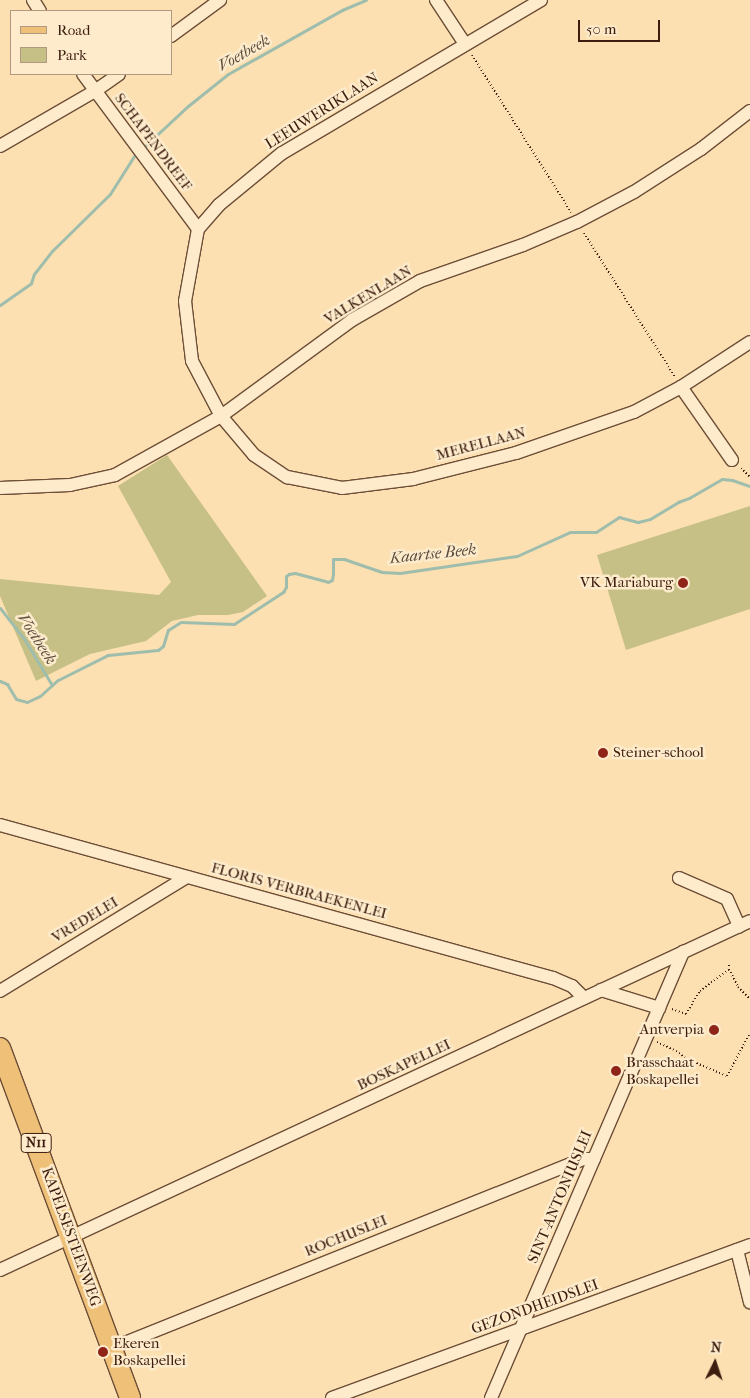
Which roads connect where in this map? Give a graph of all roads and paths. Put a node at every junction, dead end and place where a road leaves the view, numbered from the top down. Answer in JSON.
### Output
{"nodes":[{"id":1,"x":220,"y":0,"type":"edge"},
{"id":2,"x":436,"y":0,"type":"edge"},
{"id":3,"x":541,"y":0,"type":"edge"},
{"id":4,"x":172,"y":35,"type":"edge"},
{"id":5,"x":465,"y":44,"type":"junction"},
{"id":6,"x":84,"y":75,"type":"edge"},
{"id":7,"x":118,"y":75,"type":"edge"},
{"id":8,"x":95,"y":91,"type":"junction"},
{"id":9,"x":750,"y":111,"type":"edge"},
{"id":10,"x":0,"y":146,"type":"edge"},
{"id":11,"x":577,"y":222,"type":"junction"},
{"id":12,"x":198,"y":229,"type":"junction"},
{"id":13,"x":750,"y":342,"type":"edge"},
{"id":14,"x":681,"y":387,"type":"junction"},
{"id":15,"x":221,"y":416,"type":"junction"},
{"id":16,"x":732,"y":460,"type":"dead end"},
{"id":17,"x":0,"y":488,"type":"edge"},
{"id":18,"x":0,"y":825,"type":"edge"},
{"id":19,"x":187,"y":877,"type":"junction"},
{"id":20,"x":679,"y":878,"type":"dead end"},
{"id":21,"x":745,"y":923,"type":"edge"},
{"id":22,"x":683,"y":952,"type":"junction"},
{"id":23,"x":730,"y":965,"type":"dead end"},
{"id":24,"x":729,"y":969,"type":"junction"},
{"id":25,"x":601,"y":990,"type":"junction"},
{"id":26,"x":0,"y":991,"type":"edge"},
{"id":27,"x":584,"y":998,"type":"junction"},
{"id":28,"x":750,"y":999,"type":"edge"},
{"id":29,"x":659,"y":1008,"type":"junction"},
{"id":30,"x":672,"y":1009,"type":"dead end"},
{"id":31,"x":750,"y":1033,"type":"edge"},
{"id":32,"x":646,"y":1038,"type":"junction"},
{"id":33,"x":0,"y":1048,"type":"edge"},
{"id":34,"x":594,"y":1159,"type":"junction"},
{"id":35,"x":71,"y":1239,"type":"junction"},
{"id":36,"x":750,"y":1244,"type":"edge"},
{"id":37,"x":737,"y":1250,"type":"junction"},
{"id":38,"x":0,"y":1270,"type":"edge"},
{"id":39,"x":750,"y":1302,"type":"edge"},
{"id":40,"x":521,"y":1328,"type":"junction"},
{"id":41,"x":112,"y":1348,"type":"junction"},
{"id":42,"x":130,"y":1398,"type":"edge"},
{"id":43,"x":332,"y":1398,"type":"edge"},
{"id":44,"x":491,"y":1398,"type":"edge"}],
"edges":[{"from":1,"to":4,"type":"street"},
{"from":2,"to":5,"type":"street"},
{"from":3,"to":5,"type":"street","name":"LEEUWERIKLAAN"},
{"from":5,"to":11,"type":"path"},
{"from":5,"to":12,"type":"street","name":"LEEUWERIKLAAN"},
{"from":6,"to":8,"type":"street","name":"SCHAPENDREEF"},
{"from":7,"to":8,"type":"street"},
{"from":8,"to":10,"type":"street"},
{"from":8,"to":12,"type":"street","name":"SCHAPENDREEF"},
{"from":9,"to":11,"type":"street","name":"VALKENLAAN"},
{"from":11,"to":14,"type":"path"},
{"from":11,"to":15,"type":"street","name":"VALKENLAAN"},
{"from":12,"to":15,"type":"street"},
{"from":13,"to":14,"type":"street","name":"MERELLAAN"},
{"from":14,"to":15,"type":"street","name":"MERELLAAN"},
{"from":14,"to":16,"type":"street"},
{"from":15,"to":17,"type":"street","name":"VALKENLAAN"},
{"from":18,"to":19,"type":"street","name":"FLORIS VERBRAEKENLEI"},
{"from":19,"to":26,"type":"street","name":"VREDELEI"},
{"from":19,"to":27,"type":"street","name":"FLORIS VERBRAEKENLEI"},
{"from":20,"to":21,"type":"street"},
{"from":21,"to":22,"type":"street","name":"BOSKAPELLEI"},
{"from":22,"to":25,"type":"street","name":"BOSKAPELLEI"},
{"from":22,"to":29,"type":"street","name":"SINT-ANTONIUSLEI"},
{"from":23,"to":24,"type":"path"},
{"from":24,"to":28,"type":"path"},
{"from":24,"to":30,"type":"path"},
{"from":25,"to":27,"type":"street","name":"BOSKAPELLEI"},
{"from":25,"to":29,"type":"street"},
{"from":27,"to":35,"type":"street","name":"BOSKAPELLEI"},
{"from":29,"to":32,"type":"street","name":"SINT-ANTONIUSLEI"},
{"from":31,"to":32,"type":"path"},
{"from":32,"to":34,"type":"street","name":"SINT-ANTONIUSLEI"},
{"from":33,"to":35,"type":"main road","name":"KAPELSESTEENWEG","number":"N11"},
{"from":34,"to":40,"type":"street","name":"SINT-ANTONIUSLEI"},
{"from":34,"to":41,"type":"street","name":"ROCHUSLEI"},
{"from":35,"to":38,"type":"street","name":"BOSKAPELLEI"},
{"from":35,"to":41,"type":"main road","name":"KAPELSESTEENWEG","number":"N11"},
{"from":36,"to":37,"type":"street","name":"GEZONDHEIDSLEI"},
{"from":37,"to":39,"type":"street"},
{"from":37,"to":40,"type":"street","name":"GEZONDHEIDSLEI"},
{"from":40,"to":43,"type":"street","name":"GEZONDHEIDSLEI"},
{"from":40,"to":44,"type":"street","name":"SINT-ANTONIUSLEI"},
{"from":41,"to":42,"type":"main road","name":"KAPELSESTEENWEG","number":"N11"}]}
